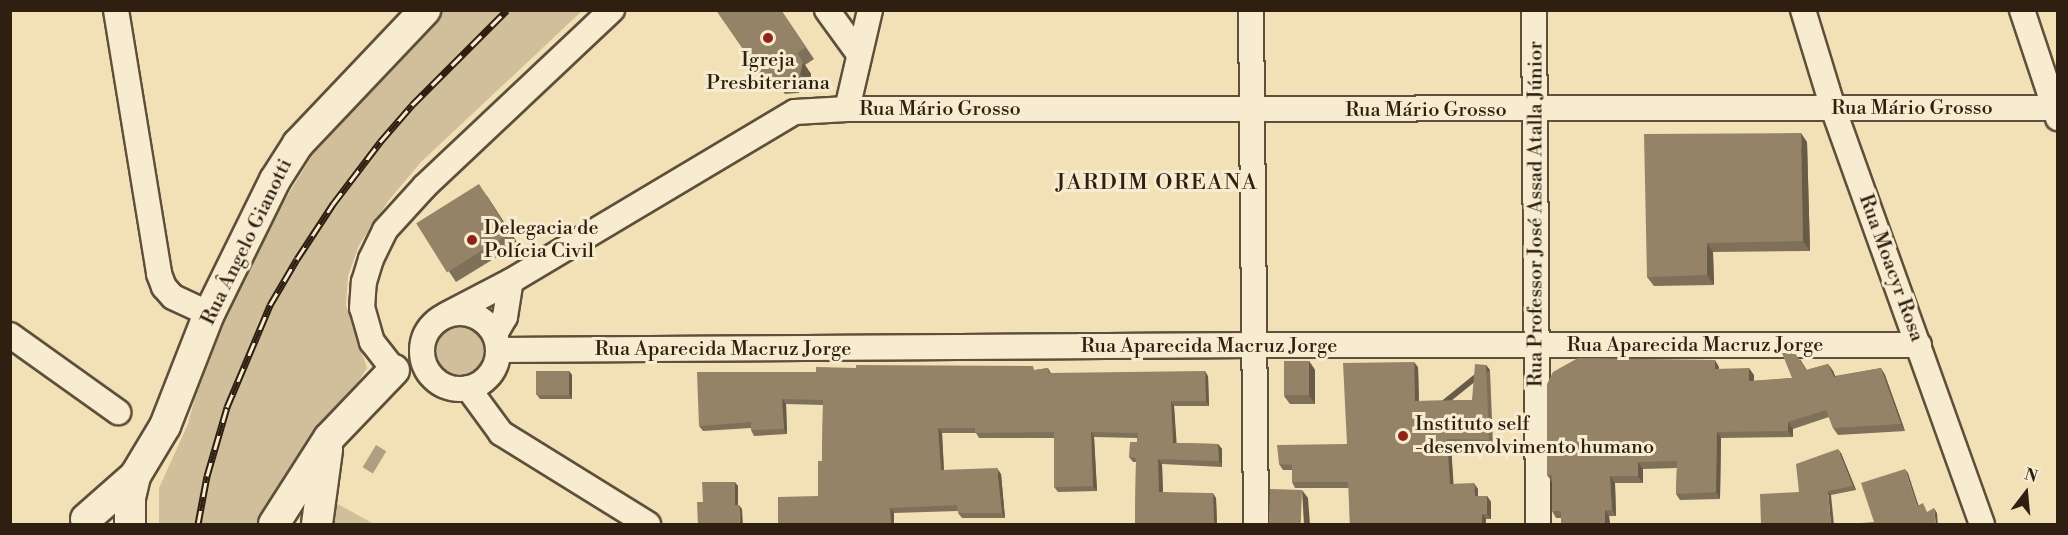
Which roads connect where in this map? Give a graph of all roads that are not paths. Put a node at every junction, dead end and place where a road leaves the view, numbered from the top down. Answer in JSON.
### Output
{"nodes":[{"id":1,"x":116,"y":10,"type":"edge"},
{"id":2,"x":425,"y":10,"type":"edge"},
{"id":3,"x":612,"y":10,"type":"edge"},
{"id":4,"x":827,"y":10,"type":"edge"},
{"id":5,"x":870,"y":10,"type":"edge"},
{"id":6,"x":1251,"y":10,"type":"edge"},
{"id":7,"x":1534,"y":10,"type":"edge"},
{"id":8,"x":1803,"y":10,"type":"edge"},
{"id":9,"x":2022,"y":10,"type":"edge"},
{"id":10,"x":859,"y":54,"type":"junction"},
{"id":11,"x":1833,"y":108,"type":"junction"},
{"id":12,"x":847,"y":109,"type":"junction"},
{"id":13,"x":1535,"y":109,"type":"junction"},
{"id":14,"x":1252,"y":110,"type":"junction"},
{"id":15,"x":2056,"y":111,"type":"edge"},
{"id":16,"x":511,"y":281,"type":"junction"},
{"id":17,"x":209,"y":314,"type":"junction"},
{"id":18,"x":437,"y":323,"type":"junction"},
{"id":19,"x":10,"y":335,"type":"edge"},
{"id":20,"x":496,"y":342,"type":"junction"},
{"id":21,"x":1255,"y":345,"type":"junction"},
{"id":22,"x":1537,"y":345,"type":"junction"},
{"id":23,"x":1919,"y":345,"type":"junction"},
{"id":24,"x":394,"y":370,"type":"junction"},
{"id":25,"x":434,"y":378,"type":"junction"},
{"id":26,"x":468,"y":388,"type":"junction"},
{"id":27,"x":118,"y":412,"type":"dead end"},
{"id":28,"x":329,"y":438,"type":"junction"},
{"id":29,"x":135,"y":476,"type":"junction"},
{"id":30,"x":80,"y":522,"type":"edge"},
{"id":31,"x":123,"y":525,"type":"edge"},
{"id":32,"x":130,"y":525,"type":"edge"},
{"id":33,"x":274,"y":525,"type":"edge"},
{"id":34,"x":317,"y":525,"type":"edge"},
{"id":35,"x":648,"y":525,"type":"edge"},
{"id":36,"x":1256,"y":525,"type":"edge"},
{"id":37,"x":1538,"y":525,"type":"edge"},
{"id":38,"x":1982,"y":525,"type":"edge"}],
"edges":[{"from":1,"to":17,"type":"street"},
{"from":2,"to":17,"type":"street","name":"Rua Ângelo Gianotti"},
{"from":3,"to":24,"type":"street"},
{"from":4,"to":10,"type":"street"},
{"from":5,"to":10,"type":"street"},
{"from":6,"to":14,"type":"street"},
{"from":7,"to":13,"type":"street","name":"Rua Professor José Assad Atalla Júnior"},
{"from":8,"to":11,"type":"street","name":"Rua Moacyr Rosa"},
{"from":9,"to":15,"type":"street"},
{"from":10,"to":12,"type":"street"},
{"from":11,"to":13,"type":"street","name":"Rua Mário Grosso"},
{"from":11,"to":15,"type":"street","name":"Rua Mário Grosso"},
{"from":11,"to":23,"type":"street","name":"Rua Moacyr Rosa"},
{"from":12,"to":14,"type":"street","name":"Rua Mário Grosso"},
{"from":12,"to":16,"type":"street","name":"Rua Mário Grosso"},
{"from":13,"to":14,"type":"street","name":"Rua Mário Grosso"},
{"from":13,"to":22,"type":"street","name":"Rua Professor José Assad Atalla Júnior"},
{"from":14,"to":21,"type":"street"},
{"from":16,"to":18,"type":"street"},
{"from":16,"to":20,"type":"street"},
{"from":17,"to":29,"type":"street","name":"Rua Ângelo Gianotti"},
{"from":18,"to":20,"type":"street"},
{"from":18,"to":24,"type":"street"},
{"from":18,"to":25,"type":"street"},
{"from":19,"to":27,"type":"street"},
{"from":20,"to":21,"type":"street","name":"Rua Aparecida Macruz Jorge"},
{"from":20,"to":26,"type":"street"},
{"from":21,"to":22,"type":"street","name":"Rua Aparecida Macruz Jorge"},
{"from":21,"to":36,"type":"street"},
{"from":22,"to":23,"type":"street","name":"Rua Aparecida Macruz Jorge"},
{"from":22,"to":37,"type":"street","name":"Rua Professor José Assad Atalla Júnior"},
{"from":23,"to":38,"type":"street","name":"Rua Moacyr Rosa"},
{"from":24,"to":25,"type":"street"},
{"from":24,"to":28,"type":"street"},
{"from":25,"to":26,"type":"street"},
{"from":26,"to":35,"type":"street"},
{"from":28,"to":33,"type":"street"},
{"from":28,"to":34,"type":"street"},
{"from":29,"to":30,"type":"street","name":"Rua Ângelo Gianotti"},
{"from":29,"to":32,"type":"street","name":"Rua Ângelo Gianotti"},
{"from":30,"to":31,"type":"street"}]}
